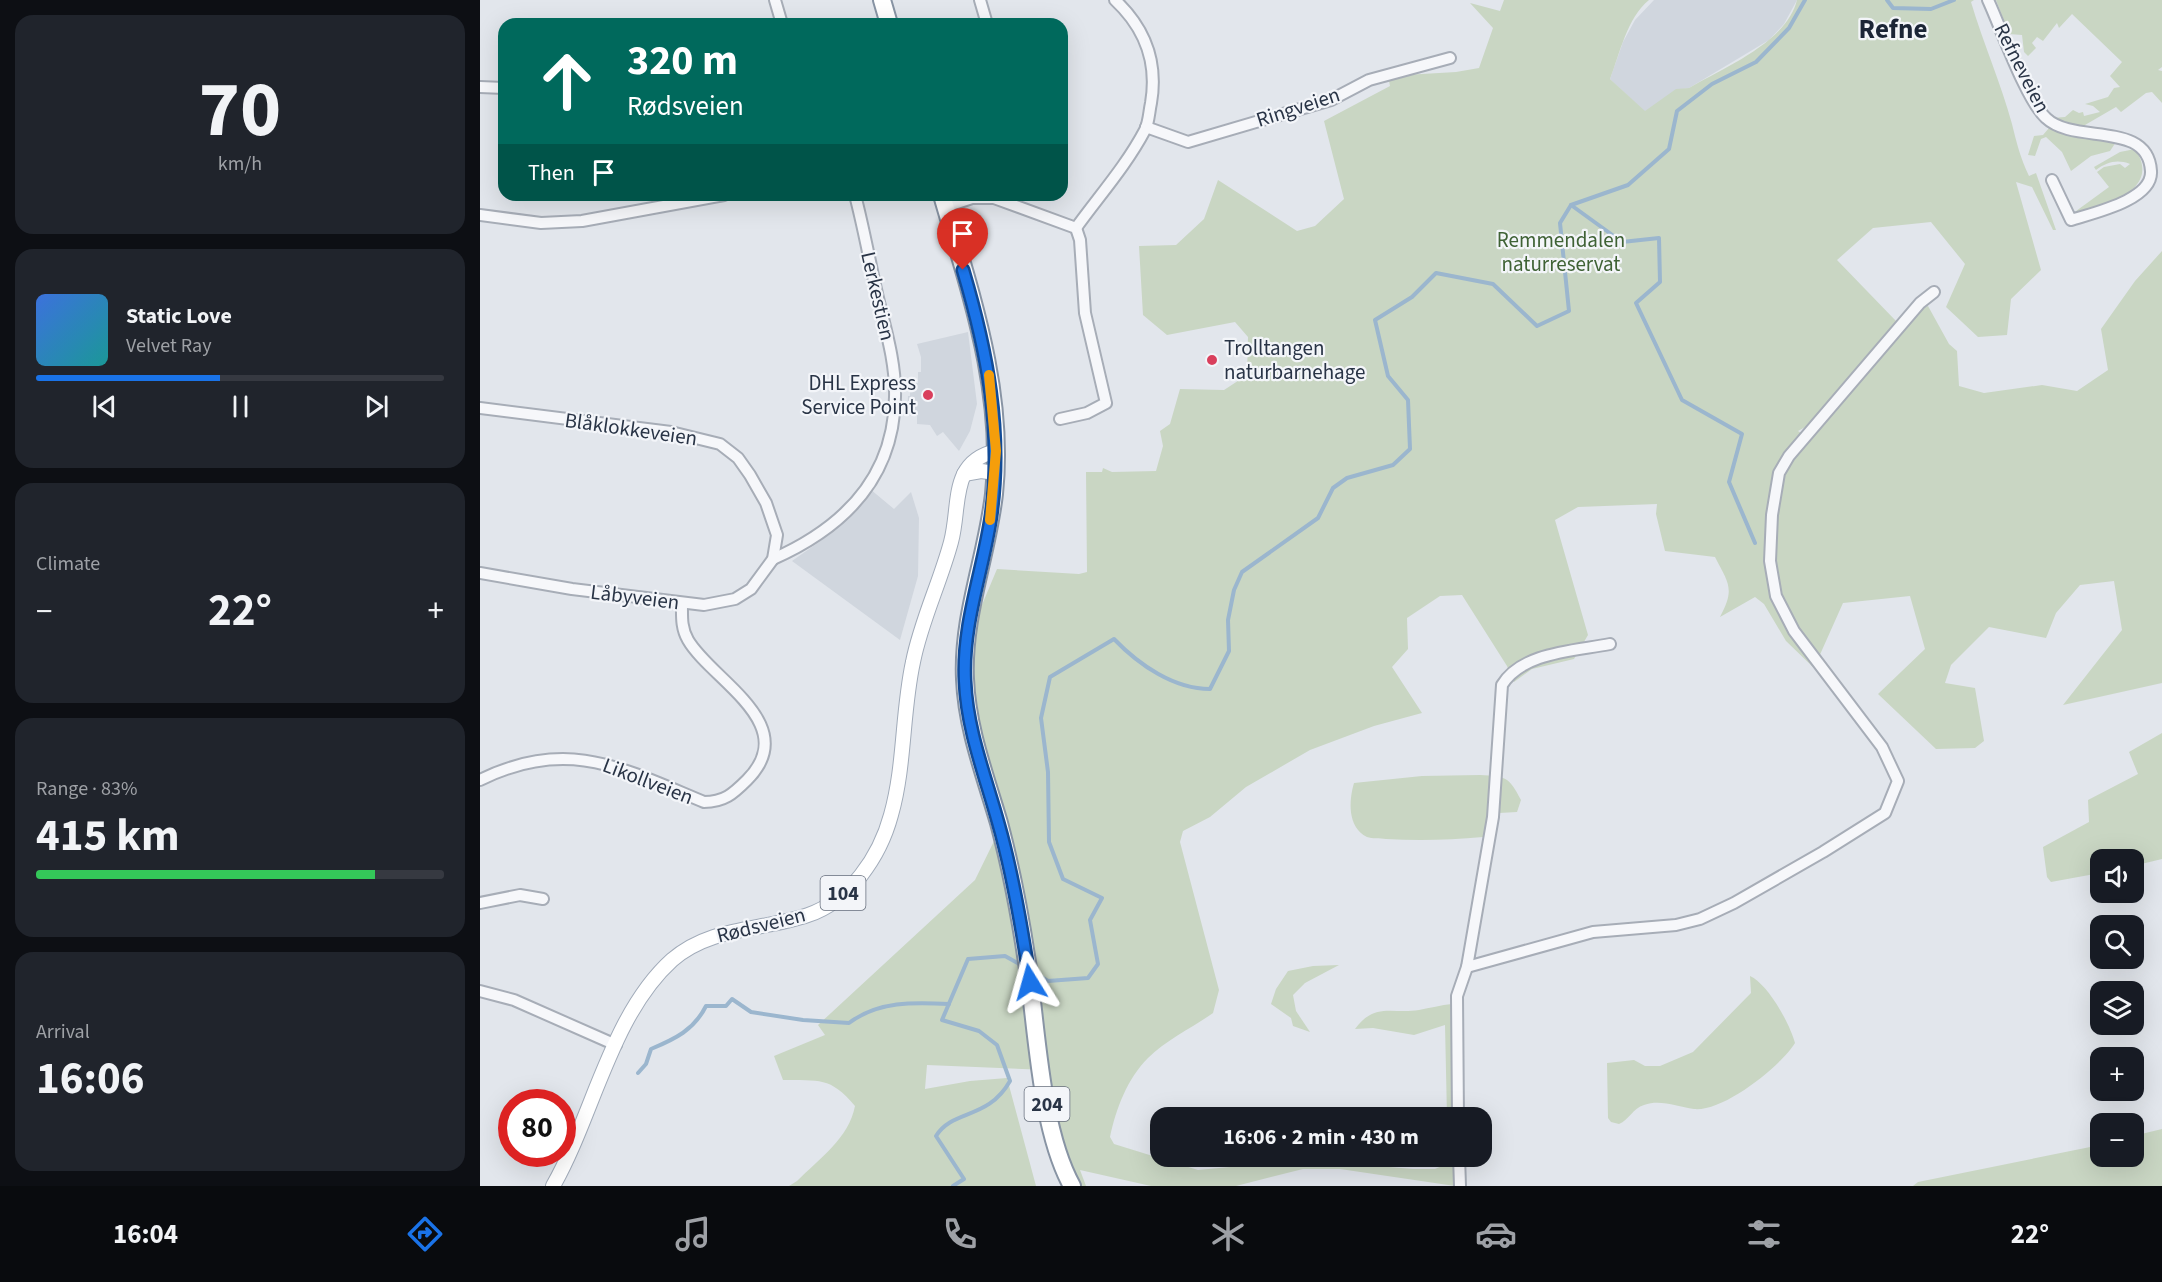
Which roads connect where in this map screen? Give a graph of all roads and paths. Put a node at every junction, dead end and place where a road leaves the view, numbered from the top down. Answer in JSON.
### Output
{"nodes":[{"id":1,"x":775,"y":0,"type":"edge"},
{"id":2,"x":882,"y":0,"type":"edge"},
{"id":3,"x":980,"y":0,"type":"edge"},
{"id":4,"x":1115,"y":0,"type":"edge"},
{"id":5,"x":1988,"y":0,"type":"edge"},
{"id":6,"x":780,"y":18,"type":"edge"},
{"id":7,"x":887,"y":18,"type":"edge"},
{"id":8,"x":985,"y":18,"type":"edge"},
{"id":9,"x":1450,"y":58,"type":"dead end"},
{"id":10,"x":480,"y":87,"type":"edge"},
{"id":11,"x":498,"y":88,"type":"edge"},
{"id":12,"x":1146,"y":127,"type":"junction"},
{"id":13,"x":2052,"y":180,"type":"dead end"},
{"id":14,"x":691,"y":201,"type":"edge"},
{"id":15,"x":856,"y":201,"type":"edge"},
{"id":16,"x":944,"y":201,"type":"edge"},
{"id":17,"x":1002,"y":201,"type":"edge"},
{"id":18,"x":480,"y":215,"type":"edge"},
{"id":19,"x":1076,"y":228,"type":"junction"},
{"id":20,"x":1934,"y":292,"type":"dead end"},
{"id":21,"x":480,"y":408,"type":"edge"},
{"id":22,"x":1060,"y":419,"type":"dead end"},
{"id":23,"x":996,"y":451,"type":"junction"},
{"id":24,"x":996,"y":473,"type":"junction"},
{"id":25,"x":964,"y":474,"type":"junction"},
{"id":26,"x":773,"y":559,"type":"junction"},
{"id":27,"x":480,"y":573,"type":"edge"},
{"id":28,"x":682,"y":604,"type":"junction"},
{"id":29,"x":1610,"y":644,"type":"dead end"},
{"id":30,"x":480,"y":780,"type":"edge"},
{"id":31,"x":543,"y":899,"type":"dead end"},
{"id":32,"x":480,"y":903,"type":"edge"},
{"id":33,"x":1467,"y":967,"type":"junction"},
{"id":34,"x":480,"y":991,"type":"edge"},
{"id":35,"x":616,"y":1045,"type":"junction"},
{"id":36,"x":1458,"y":1107,"type":"edge"},
{"id":37,"x":1459,"y":1167,"type":"edge"},
{"id":38,"x":553,"y":1186,"type":"edge"},
{"id":39,"x":1072,"y":1186,"type":"edge"},
{"id":40,"x":1460,"y":1186,"type":"edge"}],
"edges":[{"from":1,"to":6,"type":"street"},
{"from":2,"to":7,"type":"highway"},
{"from":3,"to":8,"type":"street"},
{"from":4,"to":12,"type":"street"},
{"from":5,"to":13,"type":"street","name":"Refneveien"},
{"from":9,"to":12,"type":"street","name":"Ringveien"},
{"from":10,"to":11,"type":"street"},
{"from":12,"to":19,"type":"street"},
{"from":14,"to":18,"type":"street"},
{"from":15,"to":26,"type":"street","name":"Lerkestien"},
{"from":16,"to":23,"type":"highway","number":"204"},
{"from":17,"to":19,"type":"street"},
{"from":19,"to":22,"type":"street"},
{"from":20,"to":33,"type":"street"},
{"from":21,"to":26,"type":"street","name":"Blåklokkeveien"},
{"from":23,"to":24,"type":"highway","number":"204"},
{"from":23,"to":25,"type":"main road"},
{"from":24,"to":25,"type":"main road"},
{"from":24,"to":39,"type":"highway","number":"204"},
{"from":25,"to":35,"type":"main road","name":"Rødsveien","number":"104"},
{"from":26,"to":28,"type":"street","name":"Låbyveien"},
{"from":27,"to":28,"type":"street","name":"Låbyveien"},
{"from":28,"to":30,"type":"street","name":"Likollveien"},
{"from":29,"to":33,"type":"street"},
{"from":31,"to":32,"type":"street"},
{"from":33,"to":36,"type":"street"},
{"from":34,"to":35,"type":"street"},
{"from":35,"to":38,"type":"main road","name":"Rødsveien","number":"104"},
{"from":37,"to":40,"type":"street"}]}
